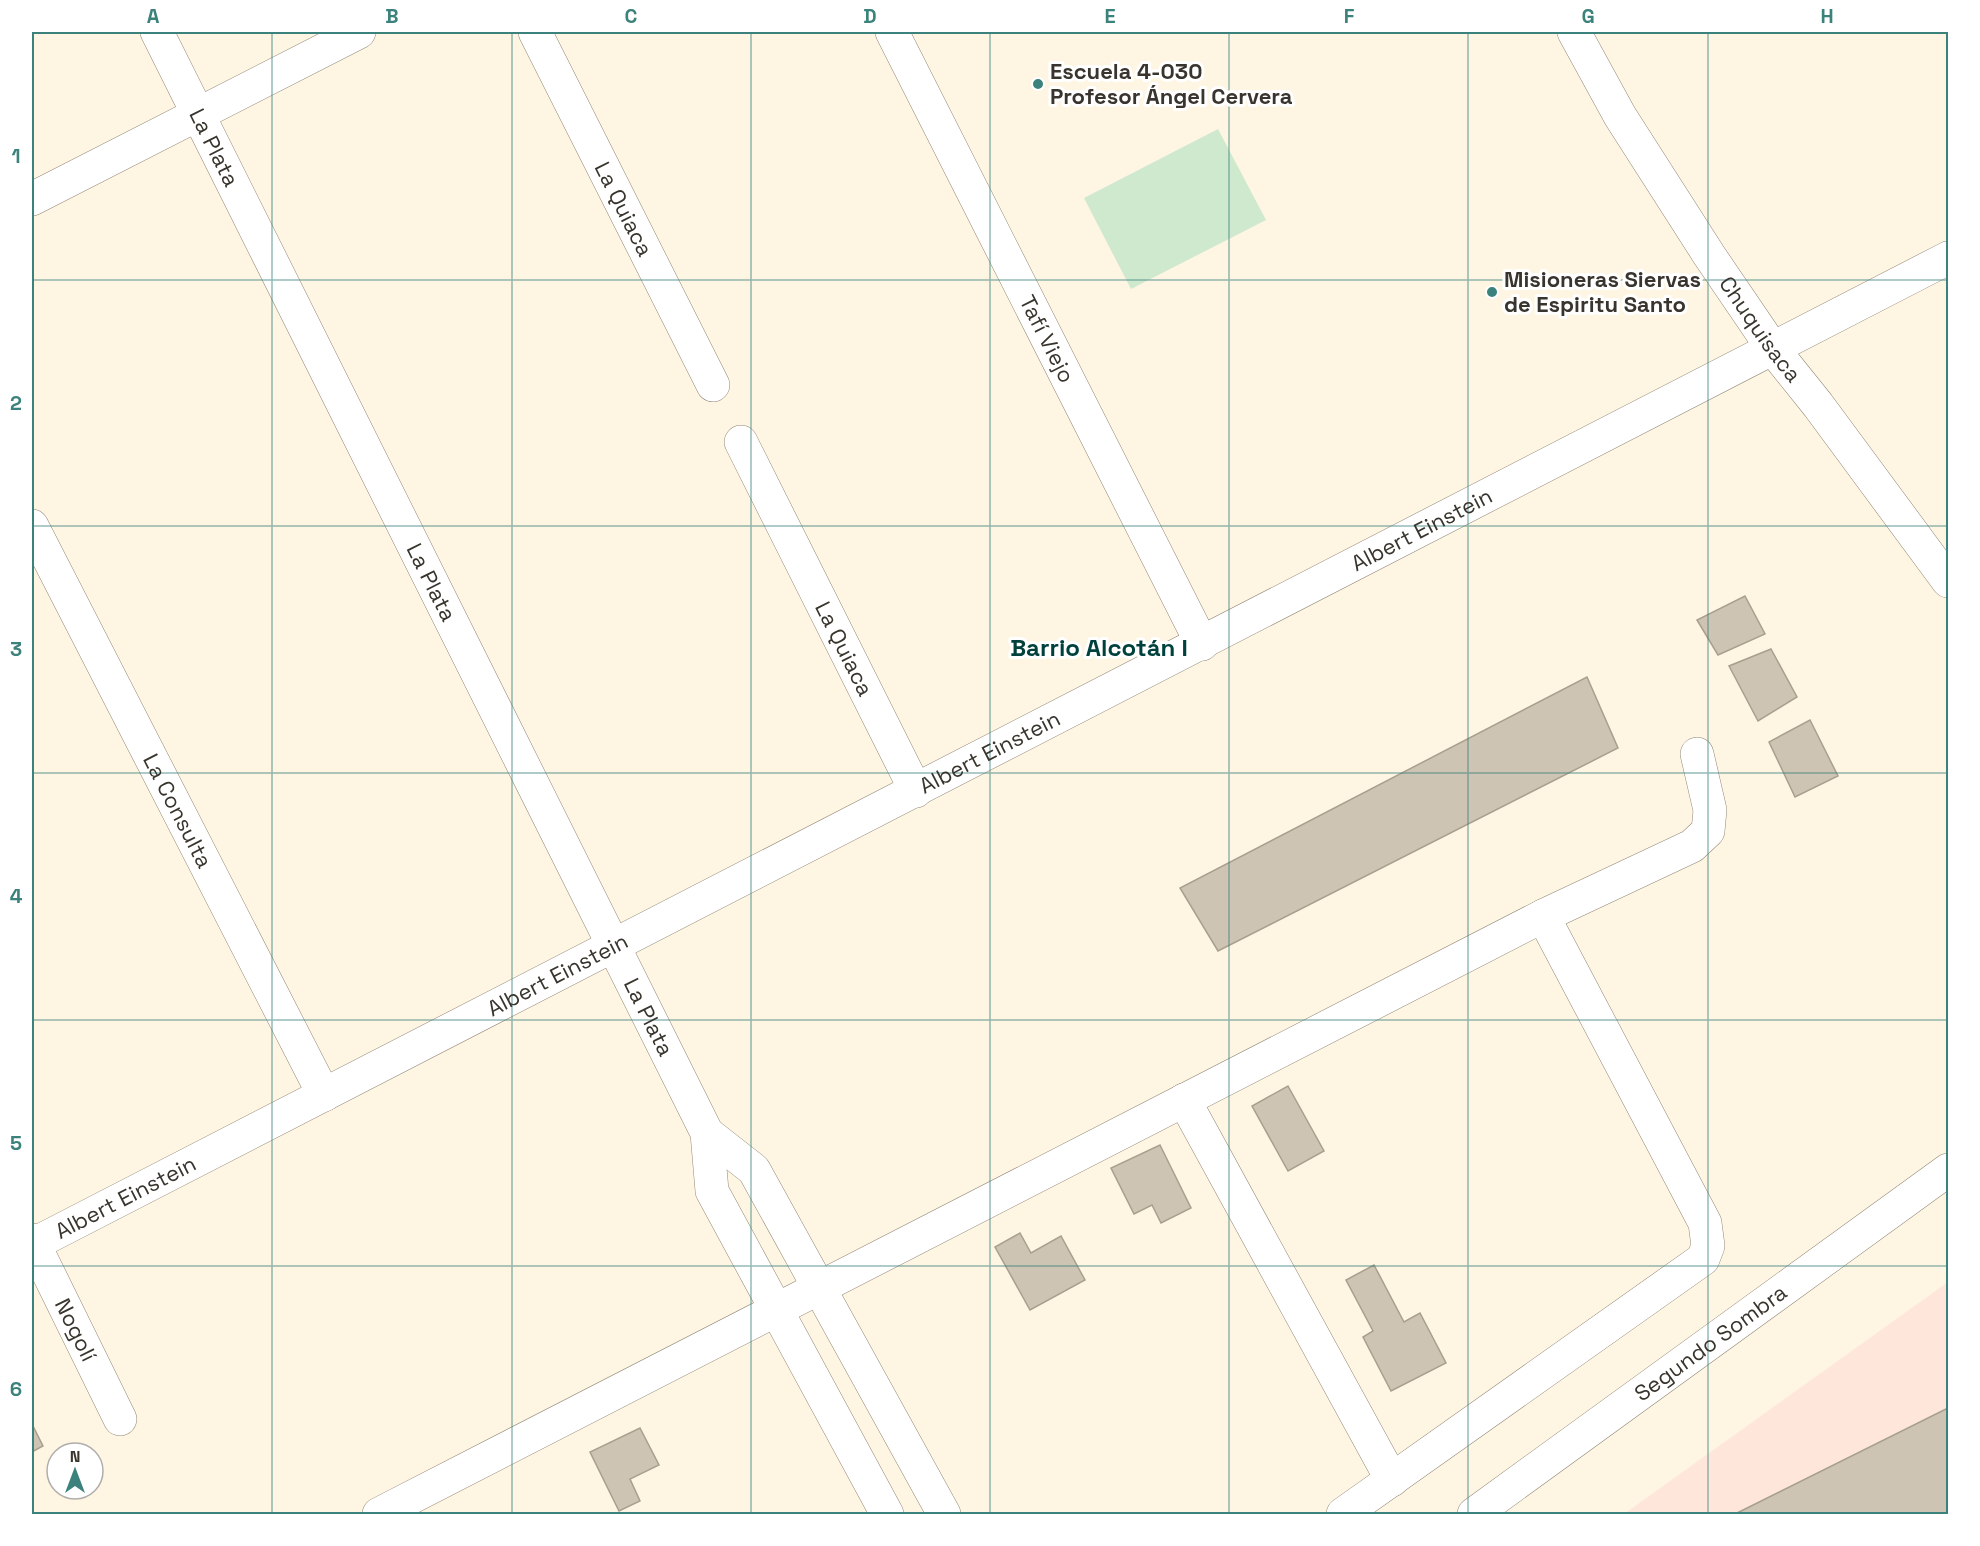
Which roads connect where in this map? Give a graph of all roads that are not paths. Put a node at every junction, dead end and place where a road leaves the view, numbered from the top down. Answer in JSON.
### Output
{"nodes":[{"id":1,"x":157,"y":32,"type":"edge"},
{"id":2,"x":359,"y":32,"type":"edge"},
{"id":3,"x":535,"y":32,"type":"edge"},
{"id":4,"x":892,"y":32,"type":"edge"},
{"id":5,"x":1574,"y":32,"type":"edge"},
{"id":6,"x":200,"y":114,"type":"junction"},
{"id":7,"x":32,"y":199,"type":"edge"},
{"id":8,"x":1948,"y":258,"type":"edge"},
{"id":9,"x":1773,"y":350,"type":"junction"},
{"id":10,"x":713,"y":385,"type":"dead end"},
{"id":11,"x":741,"y":442,"type":"dead end"},
{"id":12,"x":32,"y":526,"type":"edge"},
{"id":13,"x":1948,"y":581,"type":"edge"},
{"id":14,"x":1202,"y":644,"type":"junction"},
{"id":15,"x":1697,"y":754,"type":"dead end"},
{"id":16,"x":916,"y":791,"type":"junction"},
{"id":17,"x":1543,"y":916,"type":"junction"},
{"id":18,"x":612,"y":947,"type":"junction"},
{"id":19,"x":324,"y":1095,"type":"junction"},
{"id":20,"x":1184,"y":1100,"type":"junction"},
{"id":21,"x":707,"y":1133,"type":"junction"},
{"id":22,"x":1948,"y":1170,"type":"edge"},
{"id":23,"x":32,"y":1243,"type":"edge"},
{"id":24,"x":819,"y":1288,"type":"junction"},
{"id":25,"x":777,"y":1310,"type":"junction"},
{"id":26,"x":120,"y":1419,"type":"dead end"},
{"id":27,"x":1392,"y":1480,"type":"junction"},
{"id":28,"x":379,"y":1515,"type":"edge"},
{"id":29,"x":887,"y":1515,"type":"edge"},
{"id":30,"x":944,"y":1515,"type":"edge"},
{"id":31,"x":1343,"y":1515,"type":"edge"},
{"id":32,"x":1474,"y":1515,"type":"edge"}],
"edges":[{"from":1,"to":6,"type":"street","name":"La Plata"},
{"from":2,"to":6,"type":"street"},
{"from":3,"to":10,"type":"street","name":"La Quiaca"},
{"from":4,"to":14,"type":"street","name":"Tafí Viejo"},
{"from":5,"to":9,"type":"street","name":"Chuquisaca"},
{"from":6,"to":7,"type":"street"},
{"from":6,"to":18,"type":"street","name":"La Plata"},
{"from":8,"to":9,"type":"street","name":"Albert Einstein"},
{"from":9,"to":13,"type":"street","name":"Chuquisaca"},
{"from":9,"to":14,"type":"street","name":"Albert Einstein"},
{"from":11,"to":16,"type":"street","name":"La Quiaca"},
{"from":12,"to":19,"type":"street","name":"La Consulta"},
{"from":14,"to":16,"type":"street","name":"Albert Einstein"},
{"from":15,"to":17,"type":"street"},
{"from":16,"to":18,"type":"street","name":"Albert Einstein"},
{"from":17,"to":20,"type":"street"},
{"from":17,"to":27,"type":"street"},
{"from":18,"to":19,"type":"street","name":"Albert Einstein"},
{"from":18,"to":21,"type":"street","name":"La Plata"},
{"from":19,"to":23,"type":"street","name":"Albert Einstein"},
{"from":20,"to":24,"type":"street"},
{"from":20,"to":27,"type":"street"},
{"from":21,"to":24,"type":"street"},
{"from":21,"to":25,"type":"street"},
{"from":22,"to":32,"type":"street","name":"Segundo Sombra"},
{"from":23,"to":26,"type":"street","name":"Nogolí"},
{"from":24,"to":25,"type":"street"},
{"from":24,"to":30,"type":"street"},
{"from":25,"to":28,"type":"street"},
{"from":25,"to":29,"type":"street"},
{"from":27,"to":31,"type":"street"}]}
